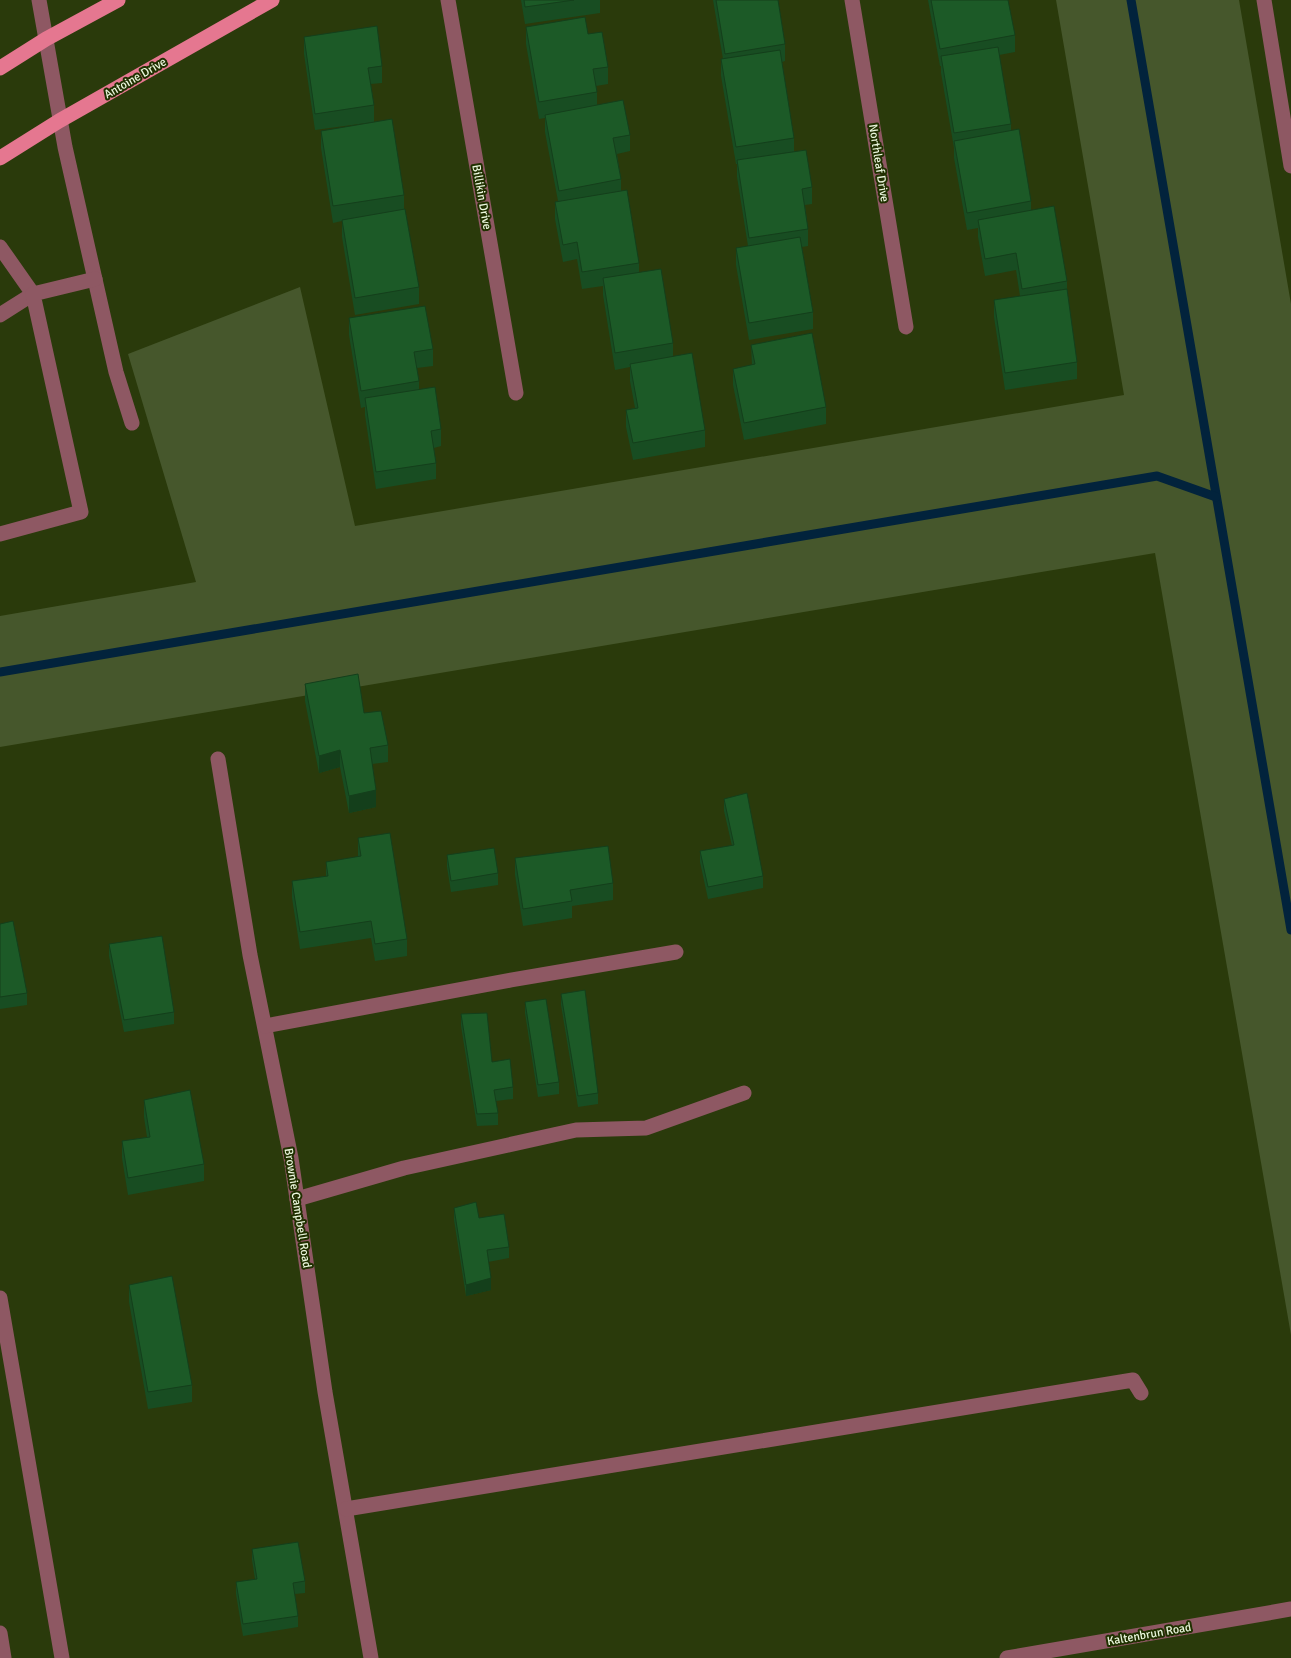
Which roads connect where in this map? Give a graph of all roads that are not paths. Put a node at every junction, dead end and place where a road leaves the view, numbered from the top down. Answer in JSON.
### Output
{"nodes":[{"id":1,"x":39,"y":0,"type":"edge"},
{"id":2,"x":118,"y":0,"type":"edge"},
{"id":3,"x":272,"y":0,"type":"edge"},
{"id":4,"x":448,"y":0,"type":"edge"},
{"id":5,"x":852,"y":0,"type":"edge"},
{"id":6,"x":1264,"y":0,"type":"edge"},
{"id":7,"x":46,"y":39,"type":"junction"},
{"id":8,"x":0,"y":68,"type":"edge"},
{"id":9,"x":1285,"y":96,"type":"edge"},
{"id":10,"x":59,"y":121,"type":"junction"},
{"id":11,"x":0,"y":158,"type":"edge"},
{"id":12,"x":1291,"y":166,"type":"edge"},
{"id":13,"x":0,"y":247,"type":"edge"},
{"id":14,"x":95,"y":279,"type":"junction"},
{"id":15,"x":33,"y":294,"type":"junction"},
{"id":16,"x":0,"y":315,"type":"edge"},
{"id":17,"x":906,"y":326,"type":"dead end"},
{"id":18,"x":516,"y":393,"type":"dead end"},
{"id":19,"x":132,"y":423,"type":"dead end"},
{"id":20,"x":0,"y":534,"type":"edge"},
{"id":21,"x":218,"y":759,"type":"dead end"},
{"id":22,"x":676,"y":952,"type":"dead end"},
{"id":23,"x":265,"y":1026,"type":"junction"},
{"id":24,"x":744,"y":1093,"type":"dead end"},
{"id":25,"x":297,"y":1199,"type":"junction"},
{"id":26,"x":0,"y":1298,"type":"edge"},
{"id":27,"x":1141,"y":1393,"type":"dead end"},
{"id":28,"x":346,"y":1509,"type":"junction"},
{"id":29,"x":1291,"y":1609,"type":"edge"},
{"id":30,"x":0,"y":1633,"type":"edge"},
{"id":31,"x":4,"y":1658,"type":"edge"},
{"id":32,"x":62,"y":1658,"type":"edge"},
{"id":33,"x":371,"y":1658,"type":"edge"},
{"id":34,"x":1007,"y":1658,"type":"edge"}],
"edges":[{"from":1,"to":7,"type":"street"},
{"from":2,"to":7,"type":"main road"},
{"from":3,"to":10,"type":"main road","name":"Antoine Drive"},
{"from":4,"to":18,"type":"street","name":"Billikin Drive"},
{"from":5,"to":17,"type":"street","name":"Northleaf Drive"},
{"from":6,"to":9,"type":"street"},
{"from":7,"to":8,"type":"main road"},
{"from":7,"to":10,"type":"street"},
{"from":9,"to":12,"type":"street"},
{"from":10,"to":11,"type":"main road","name":"Antoine Drive"},
{"from":10,"to":14,"type":"street"},
{"from":13,"to":15,"type":"street"},
{"from":14,"to":15,"type":"street"},
{"from":14,"to":19,"type":"street"},
{"from":15,"to":16,"type":"street"},
{"from":15,"to":20,"type":"street"},
{"from":21,"to":23,"type":"street","name":"Brownie Campbell Road"},
{"from":22,"to":23,"type":"street"},
{"from":23,"to":25,"type":"street","name":"Brownie Campbell Road"},
{"from":24,"to":25,"type":"street"},
{"from":25,"to":28,"type":"street","name":"Brownie Campbell Road"},
{"from":26,"to":32,"type":"street"},
{"from":27,"to":28,"type":"street"},
{"from":28,"to":33,"type":"street","name":"Brownie Campbell Road"},
{"from":29,"to":34,"type":"street","name":"Kaltenbrun Road"},
{"from":30,"to":31,"type":"street"}]}
